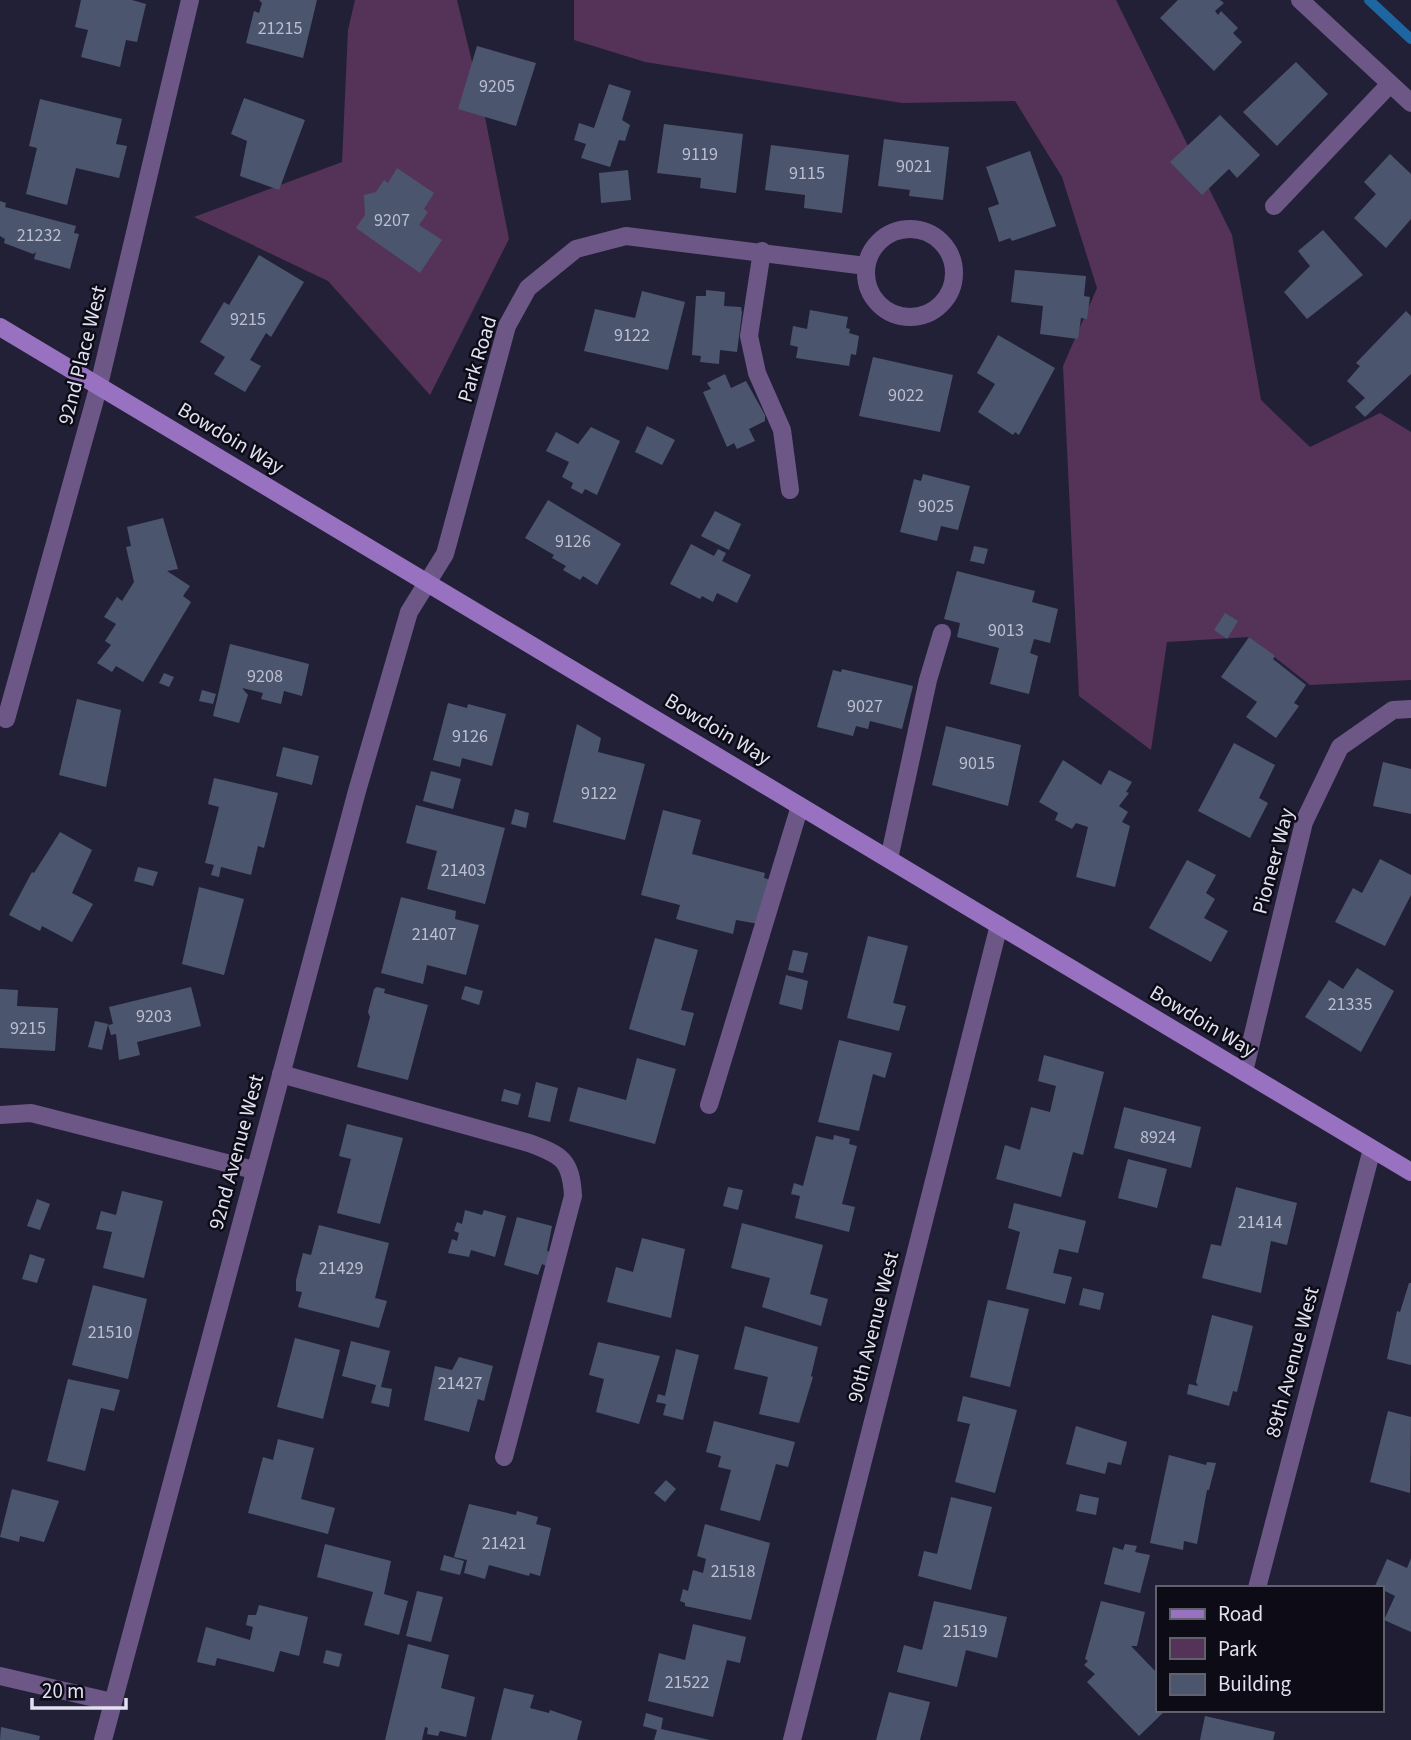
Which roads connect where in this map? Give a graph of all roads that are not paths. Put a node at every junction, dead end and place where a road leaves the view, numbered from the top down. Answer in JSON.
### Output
{"nodes":[{"id":1,"x":190,"y":0,"type":"edge"},
{"id":2,"x":1300,"y":0,"type":"edge"},
{"id":3,"x":1390,"y":83,"type":"junction"},
{"id":4,"x":1411,"y":103,"type":"edge"},
{"id":5,"x":1274,"y":206,"type":"dead end"},
{"id":6,"x":762,"y":251,"type":"junction"},
{"id":7,"x":866,"y":265,"type":"junction"},
{"id":8,"x":0,"y":327,"type":"edge"},
{"id":9,"x":99,"y":386,"type":"junction"},
{"id":10,"x":790,"y":490,"type":"dead end"},
{"id":11,"x":428,"y":582,"type":"junction"},
{"id":12,"x":942,"y":633,"type":"dead end"},
{"id":13,"x":1411,"y":709,"type":"edge"},
{"id":14,"x":6,"y":719,"type":"dead end"},
{"id":15,"x":800,"y":806,"type":"junction"},
{"id":16,"x":889,"y":859,"type":"junction"},
{"id":17,"x":999,"y":925,"type":"junction"},
{"id":18,"x":1244,"y":1072,"type":"junction"},
{"id":19,"x":281,"y":1074,"type":"junction"},
{"id":20,"x":709,"y":1105,"type":"dead end"},
{"id":21,"x":0,"y":1115,"type":"edge"},
{"id":22,"x":1372,"y":1149,"type":"junction"},
{"id":23,"x":254,"y":1170,"type":"junction"},
{"id":24,"x":1411,"y":1172,"type":"edge"},
{"id":25,"x":504,"y":1457,"type":"dead end"},
{"id":26,"x":1258,"y":1586,"type":"edge"},
{"id":27,"x":0,"y":1676,"type":"edge"},
{"id":28,"x":112,"y":1702,"type":"junction"},
{"id":29,"x":104,"y":1740,"type":"edge"},
{"id":30,"x":792,"y":1740,"type":"edge"}],
"edges":[{"from":1,"to":9,"type":"street","name":"92nd Place West"},
{"from":2,"to":3,"type":"street"},
{"from":3,"to":4,"type":"street"},
{"from":3,"to":5,"type":"street"},
{"from":6,"to":7,"type":"street","name":"Park Road"},
{"from":6,"to":10,"type":"street"},
{"from":6,"to":11,"type":"street","name":"Park Road"},
{"from":7,"to":7,"type":"street"},
{"from":8,"to":9,"type":"street","name":"Bowdoin Way"},
{"from":9,"to":11,"type":"street","name":"Bowdoin Way"},
{"from":9,"to":14,"type":"street","name":"92nd Place West"},
{"from":11,"to":15,"type":"street","name":"Bowdoin Way"},
{"from":11,"to":19,"type":"street","name":"92nd Avenue West"},
{"from":12,"to":16,"type":"street"},
{"from":13,"to":18,"type":"street","name":"Pioneer Way"},
{"from":15,"to":16,"type":"street","name":"Bowdoin Way"},
{"from":15,"to":20,"type":"street"},
{"from":16,"to":17,"type":"street","name":"Bowdoin Way"},
{"from":17,"to":18,"type":"street","name":"Bowdoin Way"},
{"from":17,"to":30,"type":"street","name":"90th Avenue West"},
{"from":18,"to":22,"type":"street","name":"Bowdoin Way"},
{"from":19,"to":23,"type":"street","name":"92nd Avenue West"},
{"from":19,"to":25,"type":"street"},
{"from":21,"to":23,"type":"street"},
{"from":22,"to":24,"type":"street","name":"Bowdoin Way"},
{"from":22,"to":26,"type":"street","name":"89th Avenue West"},
{"from":23,"to":28,"type":"street","name":"92nd Avenue West"},
{"from":27,"to":28,"type":"street"},
{"from":28,"to":29,"type":"street","name":"92nd Avenue West"}]}
